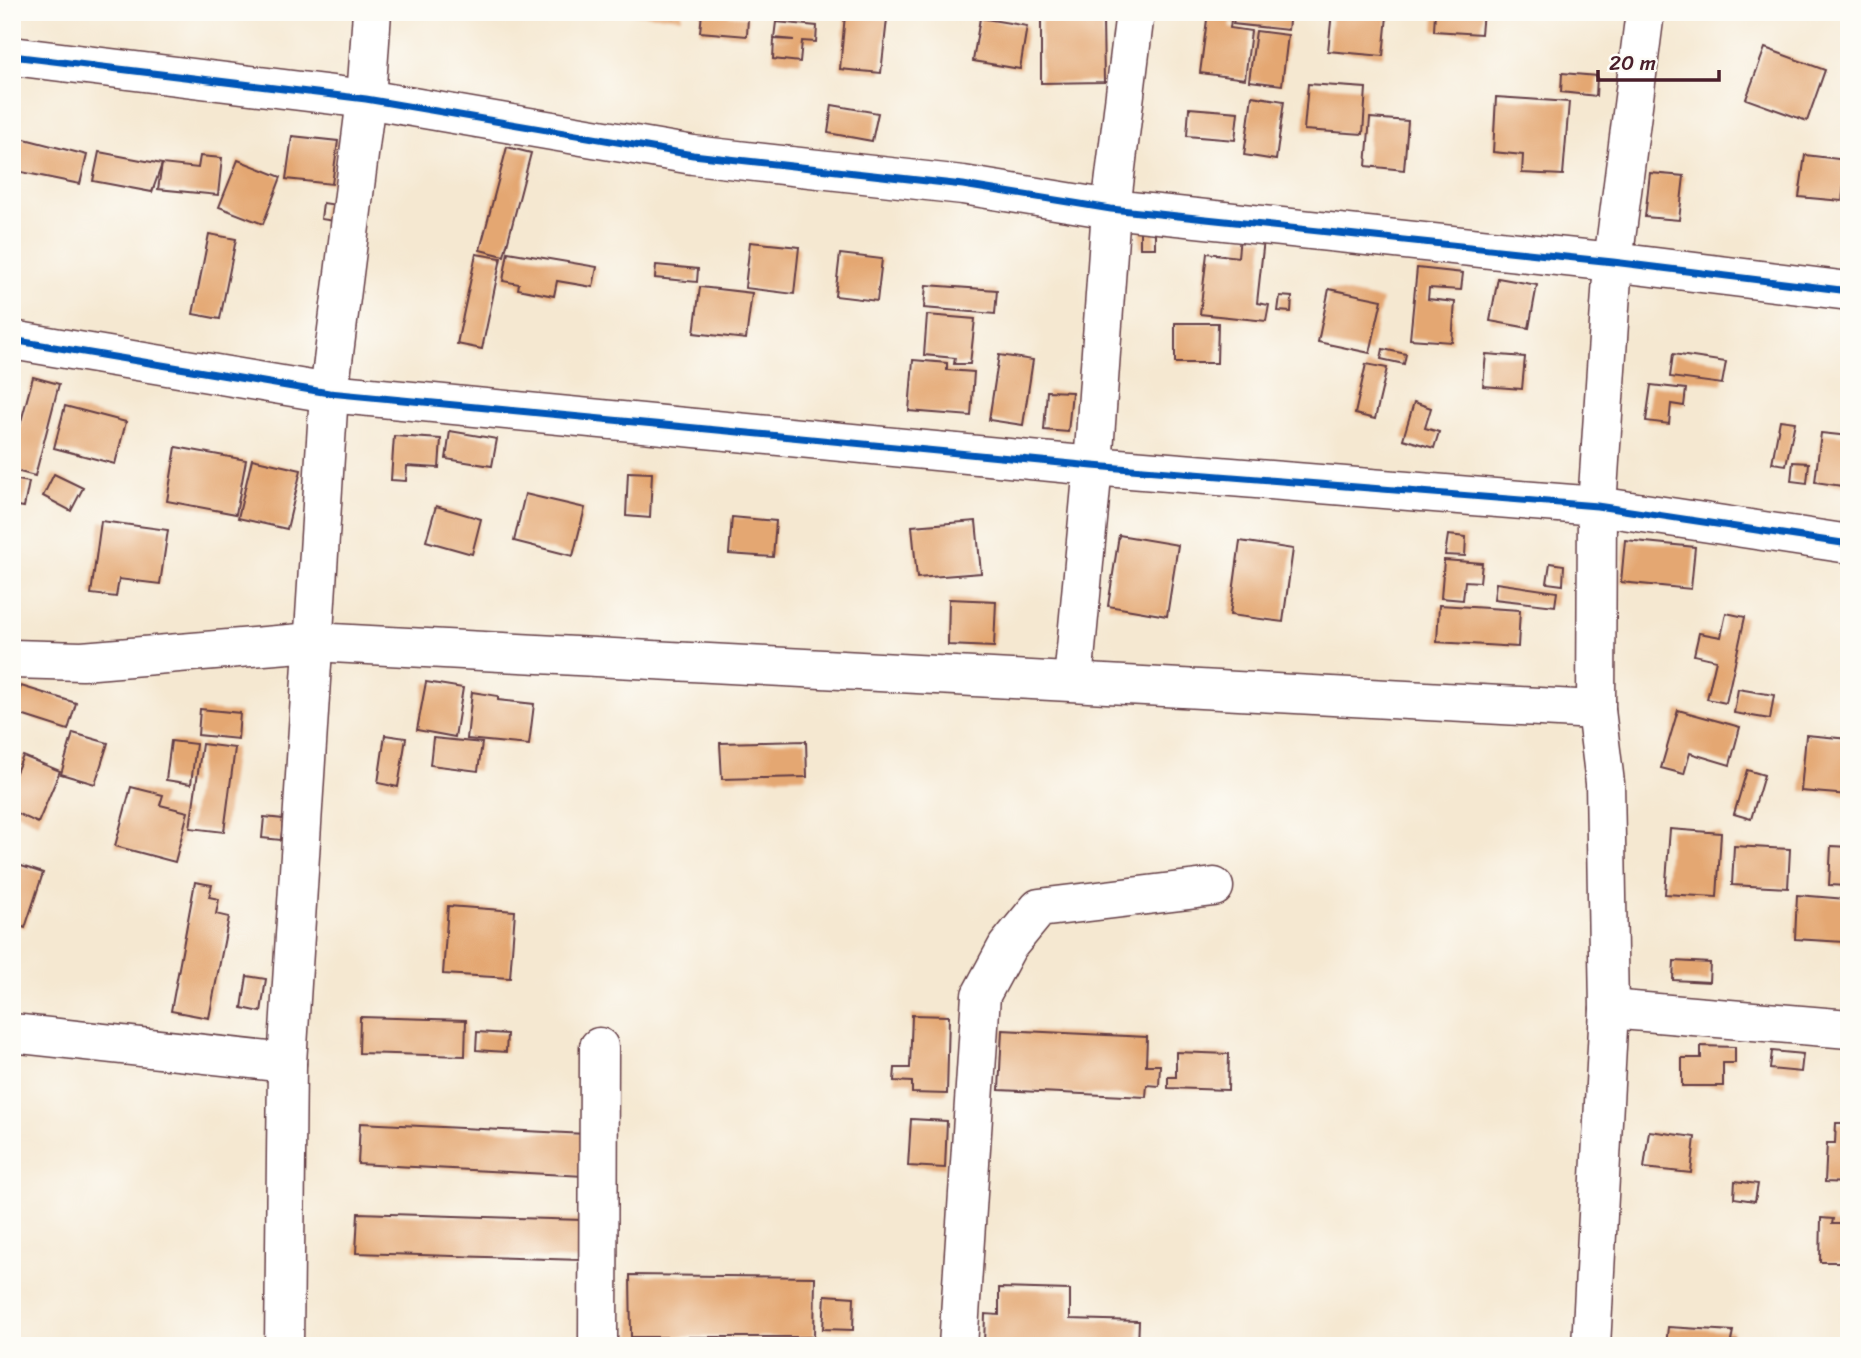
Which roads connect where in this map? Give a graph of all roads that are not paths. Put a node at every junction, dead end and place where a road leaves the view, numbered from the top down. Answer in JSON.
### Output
{"nodes":[{"id":1,"x":372,"y":12,"type":"edge"},
{"id":2,"x":1135,"y":12,"type":"edge"},
{"id":3,"x":1645,"y":12,"type":"edge"},
{"id":4,"x":12,"y":56,"type":"edge"},
{"id":5,"x":366,"y":99,"type":"junction"},
{"id":6,"x":1111,"y":209,"type":"junction"},
{"id":7,"x":1613,"y":262,"type":"junction"},
{"id":8,"x":1849,"y":291,"type":"edge"},
{"id":9,"x":12,"y":340,"type":"edge"},
{"id":10,"x":329,"y":393,"type":"junction"},
{"id":11,"x":1093,"y":467,"type":"junction"},
{"id":12,"x":1597,"y":506,"type":"junction"},
{"id":13,"x":1849,"y":544,"type":"edge"},
{"id":14,"x":313,"y":642,"type":"junction"},
{"id":15,"x":12,"y":659,"type":"edge"},
{"id":16,"x":1073,"y":681,"type":"junction"},
{"id":17,"x":1597,"y":710,"type":"junction"},
{"id":18,"x":1214,"y":887,"type":"dead end"},
{"id":19,"x":1609,"y":1009,"type":"junction"},
{"id":20,"x":1849,"y":1029,"type":"edge"},
{"id":21,"x":12,"y":1033,"type":"edge"},
{"id":22,"x":599,"y":1047,"type":"dead end"},
{"id":23,"x":286,"y":1063,"type":"junction"},
{"id":24,"x":284,"y":1346,"type":"edge"},
{"id":25,"x":598,"y":1346,"type":"edge"},
{"id":26,"x":958,"y":1346,"type":"edge"},
{"id":27,"x":1591,"y":1346,"type":"edge"}],
"edges":[{"from":1,"to":5,"type":"street"},
{"from":2,"to":6,"type":"street"},
{"from":3,"to":7,"type":"street"},
{"from":4,"to":5,"type":"street"},
{"from":5,"to":6,"type":"street"},
{"from":5,"to":10,"type":"street"},
{"from":6,"to":7,"type":"street"},
{"from":6,"to":11,"type":"street"},
{"from":7,"to":8,"type":"street"},
{"from":7,"to":12,"type":"street"},
{"from":9,"to":10,"type":"street"},
{"from":10,"to":11,"type":"street"},
{"from":10,"to":14,"type":"street"},
{"from":11,"to":12,"type":"street"},
{"from":11,"to":16,"type":"street"},
{"from":12,"to":13,"type":"street"},
{"from":12,"to":17,"type":"street"},
{"from":14,"to":15,"type":"street"},
{"from":14,"to":16,"type":"street"},
{"from":14,"to":23,"type":"street"},
{"from":16,"to":17,"type":"street"},
{"from":17,"to":19,"type":"street"},
{"from":18,"to":26,"type":"street"},
{"from":19,"to":20,"type":"street"},
{"from":19,"to":27,"type":"street"},
{"from":21,"to":23,"type":"street"},
{"from":22,"to":25,"type":"street"},
{"from":23,"to":24,"type":"street"}]}
